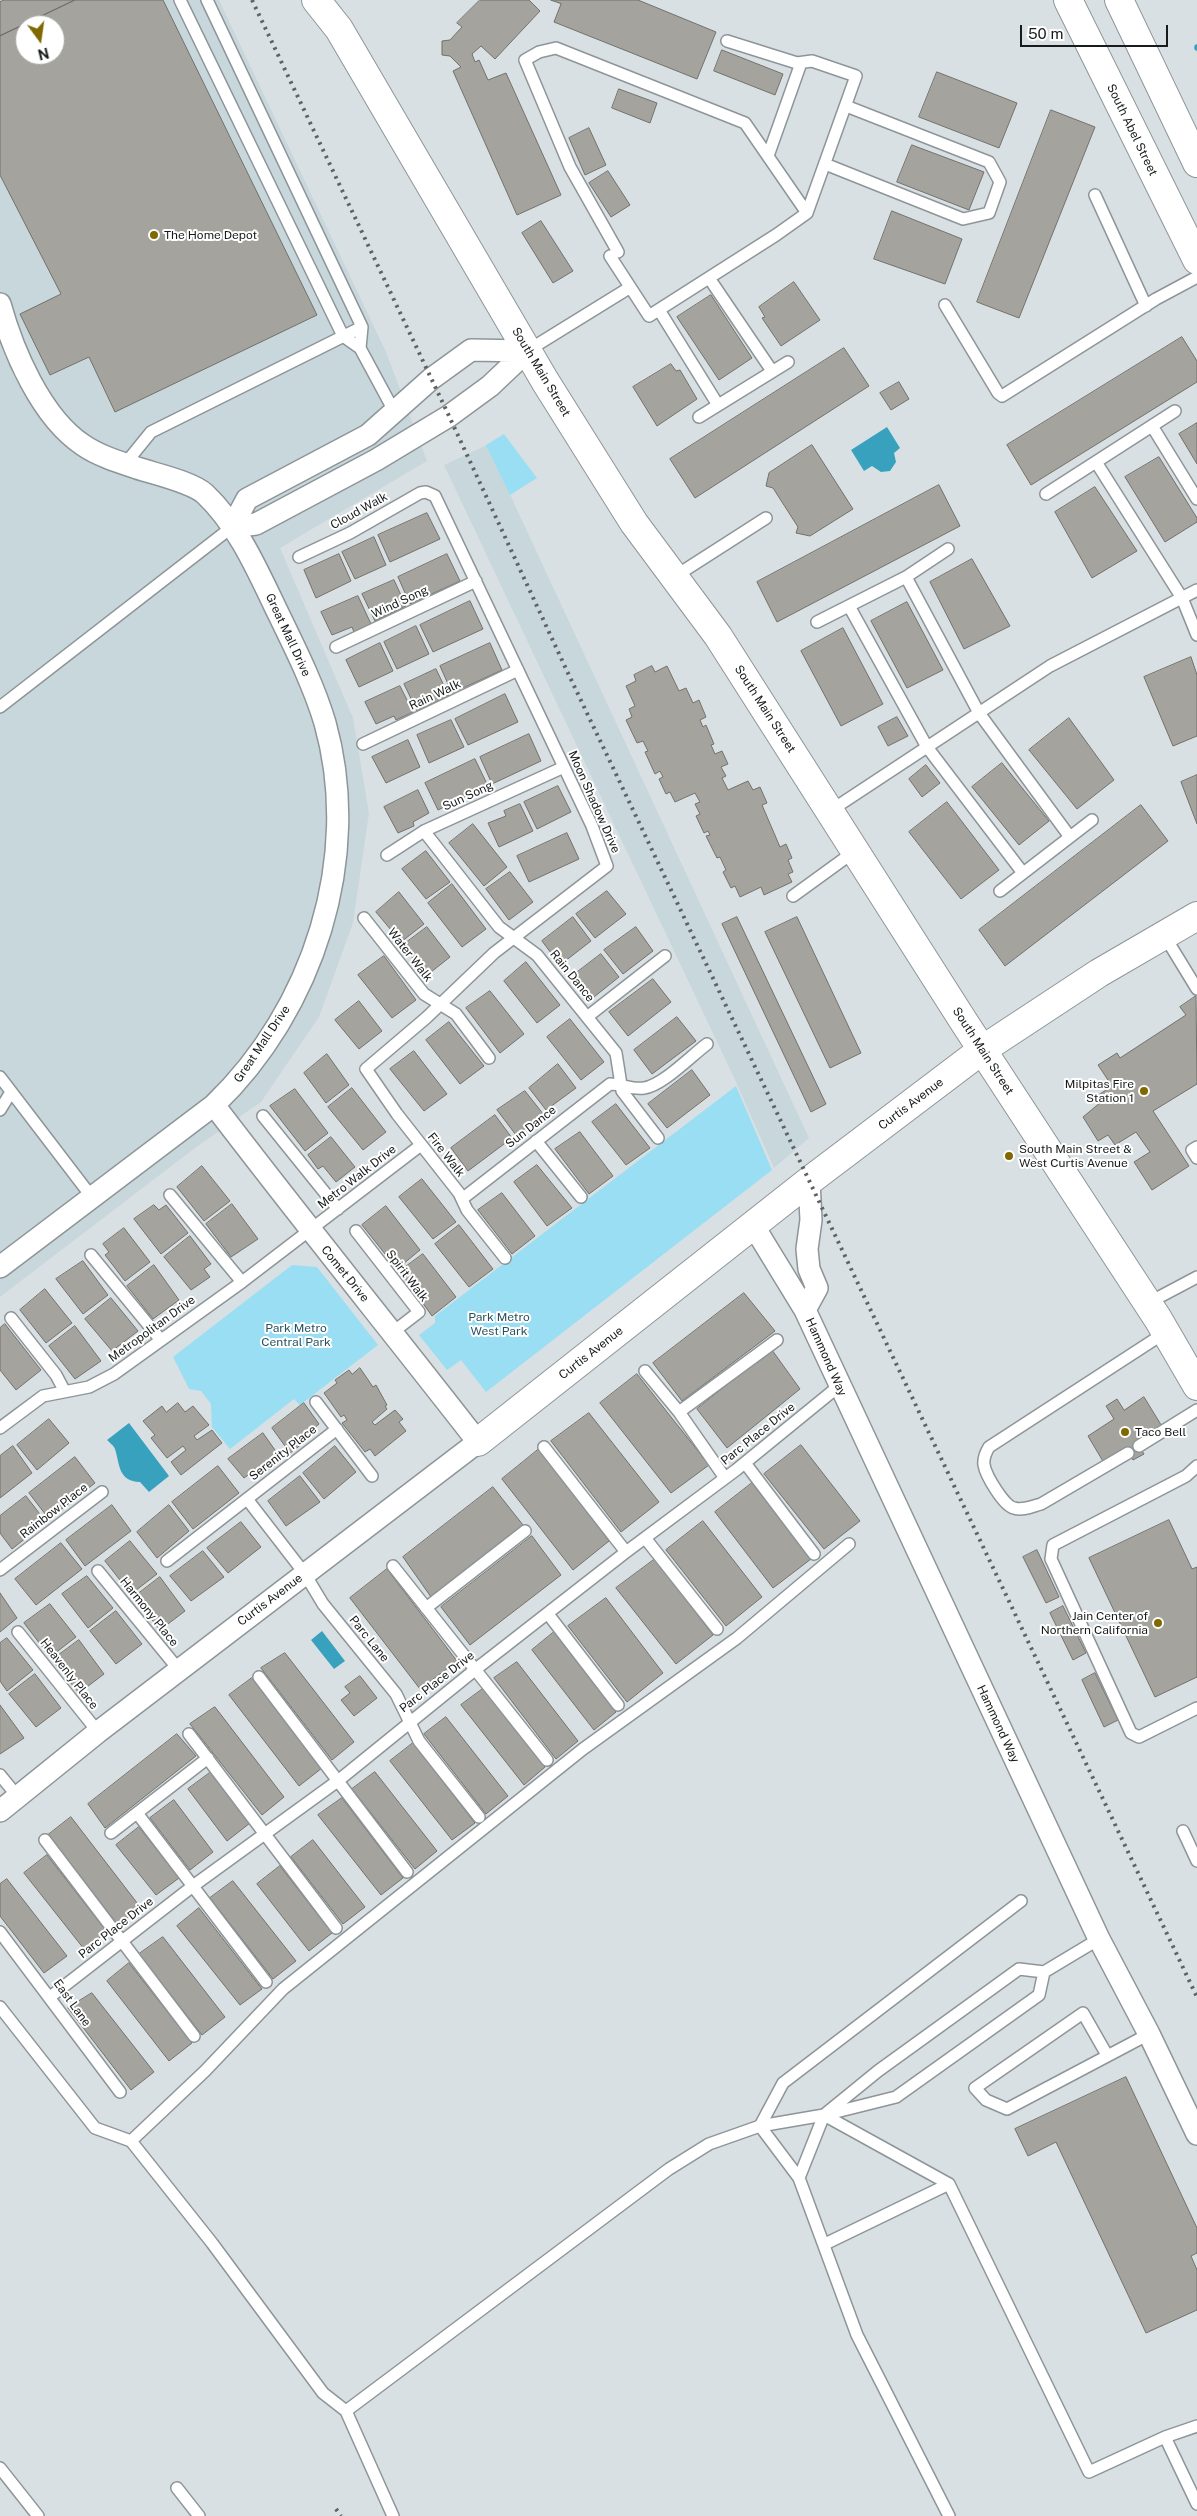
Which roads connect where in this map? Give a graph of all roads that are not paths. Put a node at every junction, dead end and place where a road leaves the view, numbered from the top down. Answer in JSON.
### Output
{"nodes":[{"id":1,"x":180,"y":0,"type":"edge"},
{"id":2,"x":207,"y":0,"type":"edge"},
{"id":3,"x":316,"y":0,"type":"edge"},
{"id":4,"x":332,"y":0,"type":"edge"},
{"id":5,"x":1068,"y":0,"type":"edge"},
{"id":6,"x":1119,"y":0,"type":"edge"},
{"id":7,"x":340,"y":30,"type":"junction"},
{"id":8,"x":727,"y":42,"type":"dead end"},
{"id":9,"x":801,"y":62,"type":"junction"},
{"id":10,"x":846,"y":106,"type":"junction"},
{"id":11,"x":768,"y":156,"type":"junction"},
{"id":12,"x":1197,"y":163,"type":"edge"},
{"id":13,"x":825,"y":164,"type":"junction"},
{"id":14,"x":1095,"y":196,"type":"dead end"},
{"id":15,"x":808,"y":212,"type":"junction"},
{"id":16,"x":1197,"y":260,"type":"edge"},
{"id":17,"x":1197,"y":277,"type":"edge"},
{"id":18,"x":709,"y":278,"type":"junction"},
{"id":19,"x":629,"y":288,"type":"junction"},
{"id":20,"x":0,"y":304,"type":"edge"},
{"id":21,"x":945,"y":305,"type":"dead end"},
{"id":22,"x":1146,"y":306,"type":"junction"},
{"id":23,"x":659,"y":310,"type":"junction"},
{"id":24,"x":362,"y":327,"type":"junction"},
{"id":25,"x":343,"y":336,"type":"junction"},
{"id":26,"x":360,"y":348,"type":"junction"},
{"id":27,"x":528,"y":350,"type":"junction"},
{"id":28,"x":788,"y":362,"type":"dead end"},
{"id":29,"x":772,"y":371,"type":"junction"},
{"id":30,"x":718,"y":405,"type":"junction"},
{"id":31,"x":394,"y":411,"type":"junction"},
{"id":32,"x":1175,"y":411,"type":"dead end"},
{"id":33,"x":698,"y":417,"type":"dead end"},
{"id":34,"x":1152,"y":426,"type":"junction"},
{"id":35,"x":1096,"y":462,"type":"junction"},
{"id":36,"x":125,"y":464,"type":"junction"},
{"id":37,"x":432,"y":494,"type":"joint"},
{"id":38,"x":1046,"y":494,"type":"dead end"},
{"id":39,"x":1197,"y":499,"type":"edge"},
{"id":40,"x":766,"y":518,"type":"dead end"},
{"id":41,"x":232,"y":527,"type":"junction"},
{"id":42,"x":948,"y":549,"type":"dead end"},
{"id":43,"x":300,"y":557,"type":"dead end"},
{"id":44,"x":674,"y":577,"type":"junction"},
{"id":45,"x":906,"y":577,"type":"junction"},
{"id":46,"x":476,"y":581,"type":"junction"},
{"id":47,"x":1197,"y":590,"type":"edge"},
{"id":48,"x":1182,"y":598,"type":"junction"},
{"id":49,"x":849,"y":606,"type":"junction"},
{"id":50,"x":817,"y":622,"type":"dead end"},
{"id":51,"x":1197,"y":635,"type":"edge"},
{"id":52,"x":336,"y":647,"type":"dead end"},
{"id":53,"x":518,"y":670,"type":"junction"},
{"id":54,"x":0,"y":707,"type":"edge"},
{"id":55,"x":979,"y":713,"type":"junction"},
{"id":56,"x":363,"y":744,"type":"dead end"},
{"id":57,"x":927,"y":747,"type":"junction"},
{"id":58,"x":564,"y":767,"type":"junction"},
{"id":59,"x":830,"y":811,"type":"junction"},
{"id":60,"x":1092,"y":820,"type":"dead end"},
{"id":61,"x":424,"y":831,"type":"junction"},
{"id":62,"x":1070,"y":837,"type":"junction"},
{"id":63,"x":855,"y":851,"type":"junction"},
{"id":64,"x":387,"y":855,"type":"dead end"},
{"id":65,"x":1023,"y":873,"type":"junction"},
{"id":66,"x":1000,"y":891,"type":"dead end"},
{"id":67,"x":793,"y":896,"type":"dead end"},
{"id":68,"x":1197,"y":916,"type":"edge"},
{"id":69,"x":364,"y":918,"type":"dead end"},
{"id":70,"x":1164,"y":935,"type":"junction"},
{"id":71,"x":515,"y":938,"type":"junction"},
{"id":72,"x":665,"y":956,"type":"dead end"},
{"id":73,"x":1197,"y":989,"type":"edge"},
{"id":74,"x":440,"y":1004,"type":"junction"},
{"id":75,"x":587,"y":1017,"type":"junction"},
{"id":76,"x":707,"y":1044,"type":"dead end"},
{"id":77,"x":982,"y":1050,"type":"junction"},
{"id":78,"x":489,"y":1058,"type":"dead end"},
{"id":79,"x":366,"y":1069,"type":"joint"},
{"id":80,"x":0,"y":1077,"type":"edge"},
{"id":81,"x":620,"y":1084,"type":"junction"},
{"id":82,"x":12,"y":1092,"type":"junction"},
{"id":83,"x":214,"y":1105,"type":"junction"},
{"id":84,"x":0,"y":1110,"type":"edge"},
{"id":85,"x":262,"y":1116,"type":"dead end"},
{"id":86,"x":658,"y":1138,"type":"dead end"},
{"id":87,"x":536,"y":1141,"type":"junction"},
{"id":88,"x":421,"y":1145,"type":"junction"},
{"id":89,"x":1197,"y":1147,"type":"edge"},
{"id":90,"x":1197,"y":1158,"type":"edge"},
{"id":91,"x":809,"y":1181,"type":"junction"},
{"id":92,"x":170,"y":1195,"type":"dead end"},
{"id":93,"x":91,"y":1196,"type":"junction"},
{"id":94,"x":581,"y":1198,"type":"dead end"},
{"id":95,"x":462,"y":1199,"type":"junction"},
{"id":96,"x":338,"y":1209,"type":"junction"},
{"id":97,"x":753,"y":1225,"type":"junction"},
{"id":98,"x":310,"y":1231,"type":"junction"},
{"id":99,"x":356,"y":1231,"type":"dead end"},
{"id":100,"x":91,"y":1255,"type":"dead end"},
{"id":101,"x":505,"y":1258,"type":"dead end"},
{"id":102,"x":0,"y":1267,"type":"edge"},
{"id":103,"x":1197,"y":1277,"type":"edge"},
{"id":104,"x":242,"y":1282,"type":"junction"},
{"id":105,"x":1148,"y":1303,"type":"junction"},
{"id":106,"x":805,"y":1310,"type":"junction"},
{"id":107,"x":11,"y":1318,"type":"dead end"},
{"id":108,"x":393,"y":1332,"type":"junction"},
{"id":109,"x":1166,"y":1332,"type":"junction"},
{"id":110,"x":160,"y":1339,"type":"junction"},
{"id":111,"x":777,"y":1340,"type":"dead end"},
{"id":112,"x":645,"y":1371,"type":"dead end"},
{"id":113,"x":839,"y":1386,"type":"junction"},
{"id":114,"x":1197,"y":1386,"type":"edge"},
{"id":115,"x":64,"y":1390,"type":"junction"},
{"id":116,"x":316,"y":1402,"type":"dead end"},
{"id":117,"x":1197,"y":1410,"type":"edge"},
{"id":118,"x":679,"y":1412,"type":"junction"},
{"id":119,"x":0,"y":1428,"type":"edge"},
{"id":120,"x":337,"y":1429,"type":"junction"},
{"id":121,"x":478,"y":1442,"type":"junction"},
{"id":122,"x":1139,"y":1446,"type":"dead end"},
{"id":123,"x":544,"y":1447,"type":"dead end"},
{"id":124,"x":1128,"y":1454,"type":"dead end"},
{"id":125,"x":741,"y":1466,"type":"junction"},
{"id":126,"x":1197,"y":1466,"type":"edge"},
{"id":127,"x":372,"y":1476,"type":"dead end"},
{"id":128,"x":725,"y":1478,"type":"junction"},
{"id":129,"x":102,"y":1492,"type":"dead end"},
{"id":130,"x":247,"y":1499,"type":"junction"},
{"id":131,"x":525,"y":1531,"type":"dead end"},
{"id":132,"x":645,"y":1538,"type":"junction"},
{"id":133,"x":849,"y":1544,"type":"dead end"},
{"id":134,"x":626,"y":1552,"type":"junction"},
{"id":135,"x":814,"y":1554,"type":"dead end"},
{"id":136,"x":167,"y":1561,"type":"dead end"},
{"id":137,"x":393,"y":1566,"type":"dead end"},
{"id":138,"x":0,"y":1570,"type":"edge"},
{"id":139,"x":98,"y":1571,"type":"dead end"},
{"id":140,"x":305,"y":1574,"type":"junction"},
{"id":141,"x":426,"y":1608,"type":"junction"},
{"id":142,"x":548,"y":1614,"type":"junction"},
{"id":143,"x":717,"y":1629,"type":"dead end"},
{"id":144,"x":18,"y":1632,"type":"dead end"},
{"id":145,"x":476,"y":1669,"type":"junction"},
{"id":146,"x":179,"y":1670,"type":"junction"},
{"id":147,"x":260,"y":1677,"type":"dead end"},
{"id":148,"x":618,"y":1705,"type":"dead end"},
{"id":149,"x":1197,"y":1708,"type":"edge"},
{"id":150,"x":410,"y":1722,"type":"junction"},
{"id":151,"x":98,"y":1732,"type":"junction"},
{"id":152,"x":189,"y":1734,"type":"dead end"},
{"id":153,"x":208,"y":1758,"type":"junction"},
{"id":154,"x":547,"y":1760,"type":"dead end"},
{"id":155,"x":0,"y":1775,"type":"edge"},
{"id":156,"x":339,"y":1780,"type":"junction"},
{"id":157,"x":18,"y":1797,"type":"junction"},
{"id":158,"x":0,"y":1811,"type":"edge"},
{"id":159,"x":137,"y":1813,"type":"junction"},
{"id":160,"x":479,"y":1817,"type":"dead end"},
{"id":161,"x":1183,"y":1831,"type":"dead end"},
{"id":162,"x":111,"y":1833,"type":"dead end"},
{"id":163,"x":265,"y":1836,"type":"junction"},
{"id":164,"x":45,"y":1840,"type":"dead end"},
{"id":165,"x":1197,"y":1861,"type":"edge"},
{"id":166,"x":407,"y":1872,"type":"dead end"},
{"id":167,"x":193,"y":1886,"type":"junction"},
{"id":168,"x":1021,"y":1901,"type":"dead end"},
{"id":169,"x":336,"y":1928,"type":"dead end"},
{"id":170,"x":0,"y":1932,"type":"edge"},
{"id":171,"x":1099,"y":1939,"type":"junction"},
{"id":172,"x":122,"y":1941,"type":"junction"},
{"id":173,"x":1044,"y":1972,"type":"junction"},
{"id":174,"x":266,"y":1982,"type":"dead end"},
{"id":175,"x":50,"y":1997,"type":"junction"},
{"id":176,"x":0,"y":2007,"type":"edge"},
{"id":177,"x":1149,"y":2034,"type":"junction"},
{"id":178,"x":194,"y":2036,"type":"dead end"},
{"id":179,"x":1107,"y":2055,"type":"junction"},
{"id":180,"x":120,"y":2092,"type":"dead end"},
{"id":181,"x":824,"y":2115,"type":"junction"},
{"id":182,"x":760,"y":2126,"type":"junction"},
{"id":183,"x":1197,"y":2134,"type":"edge"},
{"id":184,"x":131,"y":2141,"type":"junction"},
{"id":185,"x":799,"y":2178,"type":"junction"},
{"id":186,"x":948,"y":2184,"type":"junction"},
{"id":187,"x":825,"y":2244,"type":"junction"},
{"id":188,"x":346,"y":2412,"type":"junction"},
{"id":189,"x":1197,"y":2426,"type":"edge"},
{"id":190,"x":1165,"y":2437,"type":"junction"},
{"id":191,"x":0,"y":2468,"type":"edge"},
{"id":192,"x":177,"y":2488,"type":"dead end"},
{"id":193,"x":1197,"y":2504,"type":"edge"},
{"id":194,"x":38,"y":2516,"type":"edge"},
{"id":195,"x":198,"y":2516,"type":"edge"},
{"id":196,"x":393,"y":2516,"type":"edge"},
{"id":197,"x":949,"y":2516,"type":"edge"}],
"edges":[{"from":1,"to":25,"type":"lane"},
{"from":2,"to":24,"type":"lane"},
{"from":3,"to":7,"type":"main road","name":"South Main Street"},
{"from":4,"to":7,"type":"main road","name":"South Main Street"},
{"from":5,"to":16,"type":"main road","name":"South Abel Street"},
{"from":6,"to":12,"type":"main road"},
{"from":7,"to":27,"type":"main road","name":"South Main Street"},
{"from":8,"to":9,"type":"lane"},
{"from":9,"to":10,"type":"lane"},
{"from":9,"to":11,"type":"lane"},
{"from":10,"to":13,"type":"lane"},
{"from":10,"to":13,"type":"lane"},
{"from":11,"to":15,"type":"lane"},
{"from":11,"to":19,"type":"lane"},
{"from":13,"to":15,"type":"lane"},
{"from":14,"to":22,"type":"lane"},
{"from":15,"to":18,"type":"lane"},
{"from":17,"to":22,"type":"lane"},
{"from":18,"to":23,"type":"lane"},
{"from":18,"to":29,"type":"lane"},
{"from":19,"to":23,"type":"lane"},
{"from":19,"to":27,"type":"lane"},
{"from":20,"to":36,"type":"street","name":"Great Mall Drive"},
{"from":21,"to":22,"type":"lane"},
{"from":23,"to":30,"type":"lane"},
{"from":24,"to":25,"type":"lane"},
{"from":24,"to":26,"type":"lane"},
{"from":25,"to":26,"type":"lane"},
{"from":25,"to":36,"type":"lane"},
{"from":26,"to":31,"type":"lane"},
{"from":27,"to":31,"type":"street"},
{"from":27,"to":41,"type":"street"},
{"from":27,"to":44,"type":"main road","name":"South Main Street"},
{"from":28,"to":29,"type":"lane"},
{"from":29,"to":30,"type":"lane"},
{"from":30,"to":33,"type":"lane"},
{"from":31,"to":41,"type":"street"},
{"from":32,"to":34,"type":"lane"},
{"from":34,"to":35,"type":"lane"},
{"from":34,"to":39,"type":"lane"},
{"from":35,"to":38,"type":"lane"},
{"from":35,"to":48,"type":"lane"},
{"from":36,"to":41,"type":"street","name":"Great Mall Drive"},
{"from":37,"to":43,"type":"lane","name":"Cloud Walk"},
{"from":37,"to":46,"type":"lane","name":"Moon Shadow Drive"},
{"from":40,"to":44,"type":"lane"},
{"from":41,"to":54,"type":"lane"},
{"from":41,"to":83,"type":"street","name":"Great Mall Drive"},
{"from":42,"to":45,"type":"lane"},
{"from":44,"to":59,"type":"main road","name":"South Main Street"},
{"from":45,"to":49,"type":"lane"},
{"from":45,"to":55,"type":"lane"},
{"from":46,"to":52,"type":"lane","name":"Wind Song"},
{"from":46,"to":53,"type":"lane","name":"Moon Shadow Drive"},
{"from":47,"to":48,"type":"lane"},
{"from":48,"to":51,"type":"lane"},
{"from":48,"to":55,"type":"lane"},
{"from":49,"to":50,"type":"lane"},
{"from":49,"to":57,"type":"lane"},
{"from":53,"to":56,"type":"lane","name":"Rain Walk"},
{"from":53,"to":58,"type":"lane","name":"Moon Shadow Drive"},
{"from":55,"to":57,"type":"lane"},
{"from":55,"to":62,"type":"lane"},
{"from":57,"to":59,"type":"lane"},
{"from":57,"to":65,"type":"lane"},
{"from":58,"to":61,"type":"lane","name":"Sun Song"},
{"from":58,"to":71,"type":"lane","name":"Moon Shadow Drive"},
{"from":59,"to":63,"type":"main road","name":"South Main Street"},
{"from":60,"to":62,"type":"lane"},
{"from":61,"to":64,"type":"lane","name":"Sun Song"},
{"from":61,"to":71,"type":"lane","name":"Rain Dance"},
{"from":62,"to":65,"type":"lane"},
{"from":63,"to":67,"type":"lane"},
{"from":63,"to":77,"type":"main road","name":"South Main Street"},
{"from":65,"to":66,"type":"lane"},
{"from":68,"to":70,"type":"main road","name":"Curtis Avenue"},
{"from":69,"to":74,"type":"lane","name":"Water Walk"},
{"from":70,"to":73,"type":"lane"},
{"from":70,"to":77,"type":"main road","name":"Curtis Avenue"},
{"from":71,"to":74,"type":"lane","name":"Moon Shadow Drive"},
{"from":71,"to":75,"type":"lane","name":"Rain Dance"},
{"from":72,"to":75,"type":"lane"},
{"from":74,"to":78,"type":"lane","name":"Water Walk"},
{"from":74,"to":79,"type":"lane","name":"Moon Shadow Drive"},
{"from":75,"to":81,"type":"lane","name":"Rain Dance"},
{"from":76,"to":81,"type":"lane"},
{"from":77,"to":91,"type":"main road","name":"Curtis Avenue"},
{"from":77,"to":105,"type":"main road","name":"South Main Street"},
{"from":79,"to":88,"type":"lane","name":"Fire Walk"},
{"from":80,"to":82,"type":"lane"},
{"from":81,"to":86,"type":"lane"},
{"from":81,"to":87,"type":"lane","name":"Sun Dance"},
{"from":82,"to":84,"type":"lane"},
{"from":82,"to":93,"type":"lane"},
{"from":83,"to":93,"type":"street","name":"Great Mall Drive"},
{"from":83,"to":98,"type":"street","name":"Comet Drive"},
{"from":85,"to":96,"type":"lane"},
{"from":87,"to":94,"type":"lane"},
{"from":87,"to":95,"type":"lane","name":"Sun Dance"},
{"from":88,"to":95,"type":"lane","name":"Fire Walk"},
{"from":88,"to":96,"type":"lane","name":"Metro Walk Drive"},
{"from":89,"to":90,"type":"lane"},
{"from":91,"to":97,"type":"main road","name":"Curtis Avenue"},
{"from":91,"to":106,"type":"street","name":"Hammond Way"},
{"from":92,"to":104,"type":"lane"},
{"from":93,"to":102,"type":"street","name":"Great Mall Drive"},
{"from":95,"to":101,"type":"lane","name":"Fire Walk"},
{"from":96,"to":98,"type":"lane","name":"Metro Walk Drive"},
{"from":97,"to":106,"type":"street","name":"Hammond Way"},
{"from":97,"to":121,"type":"main road","name":"Curtis Avenue"},
{"from":98,"to":104,"type":"lane","name":"Metropolitan Drive"},
{"from":98,"to":108,"type":"street","name":"Comet Drive"},
{"from":99,"to":108,"type":"lane","name":"Spirit Walk"},
{"from":100,"to":110,"type":"lane"},
{"from":103,"to":105,"type":"lane"},
{"from":104,"to":110,"type":"lane","name":"Metropolitan Drive"},
{"from":105,"to":109,"type":"main road","name":"South Main Street"},
{"from":106,"to":113,"type":"street","name":"Hammond Way"},
{"from":107,"to":115,"type":"lane"},
{"from":108,"to":121,"type":"street","name":"Comet Drive"},
{"from":109,"to":114,"type":"main road","name":"South Main Street"},
{"from":109,"to":124,"type":"lane"},
{"from":110,"to":115,"type":"lane","name":"Metropolitan Drive"},
{"from":111,"to":118,"type":"lane"},
{"from":112,"to":118,"type":"lane"},
{"from":113,"to":125,"type":"lane","name":"Parc Place Drive"},
{"from":113,"to":171,"type":"street","name":"Hammond Way"},
{"from":115,"to":119,"type":"lane","name":"Metropolitan Drive"},
{"from":116,"to":120,"type":"lane","name":"Serenity Place"},
{"from":117,"to":122,"type":"lane"},
{"from":118,"to":128,"type":"lane"},
{"from":120,"to":127,"type":"lane","name":"Serenity Place"},
{"from":120,"to":130,"type":"lane","name":"Serenity Place"},
{"from":121,"to":140,"type":"street","name":"Curtis Avenue"},
{"from":123,"to":134,"type":"lane"},
{"from":125,"to":128,"type":"lane","name":"Parc Place Drive"},
{"from":125,"to":135,"type":"lane"},
{"from":126,"to":149,"type":"lane"},
{"from":128,"to":132,"type":"lane","name":"Parc Place Drive"},
{"from":129,"to":138,"type":"lane","name":"Rainbow Place"},
{"from":130,"to":136,"type":"lane","name":"Serenity Place"},
{"from":130,"to":140,"type":"lane","name":"Serenity Place"},
{"from":131,"to":141,"type":"lane"},
{"from":132,"to":134,"type":"lane","name":"Parc Place Drive"},
{"from":132,"to":143,"type":"lane"},
{"from":133,"to":184,"type":"lane"},
{"from":134,"to":142,"type":"lane","name":"Parc Place Drive"},
{"from":137,"to":141,"type":"lane"},
{"from":139,"to":146,"type":"lane","name":"Harmony Place"},
{"from":140,"to":146,"type":"street","name":"Curtis Avenue"},
{"from":140,"to":150,"type":"lane","name":"Parc Lane"},
{"from":141,"to":145,"type":"lane"},
{"from":142,"to":145,"type":"lane","name":"Parc Place Drive"},
{"from":142,"to":148,"type":"lane"},
{"from":144,"to":151,"type":"lane","name":"Heavenly Place"},
{"from":145,"to":150,"type":"lane","name":"Parc Place Drive"},
{"from":145,"to":154,"type":"lane"},
{"from":146,"to":151,"type":"street","name":"Curtis Avenue"},
{"from":147,"to":156,"type":"lane"},
{"from":150,"to":156,"type":"lane","name":"Parc Place Drive"},
{"from":150,"to":160,"type":"lane","name":"Parc Lane"},
{"from":151,"to":157,"type":"street","name":"Curtis Avenue"},
{"from":152,"to":153,"type":"lane"},
{"from":153,"to":159,"type":"lane"},
{"from":153,"to":163,"type":"lane"},
{"from":155,"to":157,"type":"lane"},
{"from":156,"to":163,"type":"lane","name":"Parc Place Drive"},
{"from":156,"to":166,"type":"lane"},
{"from":157,"to":158,"type":"street","name":"Curtis Avenue"},
{"from":159,"to":162,"type":"lane"},
{"from":159,"to":167,"type":"lane"},
{"from":161,"to":165,"type":"lane"},
{"from":163,"to":167,"type":"lane","name":"Parc Place Drive"},
{"from":163,"to":169,"type":"lane"},
{"from":164,"to":172,"type":"lane"},
{"from":167,"to":172,"type":"lane","name":"Parc Place Drive"},
{"from":167,"to":174,"type":"lane"},
{"from":168,"to":182,"type":"lane"},
{"from":170,"to":175,"type":"lane","name":"East Lane"},
{"from":171,"to":173,"type":"lane"},
{"from":171,"to":177,"type":"street","name":"Hammond Way"},
{"from":172,"to":175,"type":"lane","name":"Parc Place Drive"},
{"from":172,"to":178,"type":"lane"},
{"from":173,"to":181,"type":"lane"},
{"from":173,"to":181,"type":"lane"},
{"from":175,"to":180,"type":"lane","name":"East Lane"},
{"from":176,"to":184,"type":"lane"},
{"from":177,"to":179,"type":"lane"},
{"from":177,"to":183,"type":"street","name":"Hammond Way"},
{"from":179,"to":179,"type":"lane"},
{"from":181,"to":182,"type":"lane"},
{"from":181,"to":185,"type":"lane"},
{"from":181,"to":186,"type":"lane"},
{"from":182,"to":185,"type":"lane"},
{"from":182,"to":188,"type":"lane"},
{"from":184,"to":188,"type":"lane"},
{"from":185,"to":187,"type":"lane"},
{"from":186,"to":187,"type":"lane"},
{"from":186,"to":190,"type":"lane"},
{"from":187,"to":197,"type":"lane"},
{"from":188,"to":196,"type":"lane"},
{"from":189,"to":190,"type":"lane"},
{"from":190,"to":193,"type":"lane"},
{"from":191,"to":194,"type":"lane"},
{"from":192,"to":195,"type":"lane"}]}
